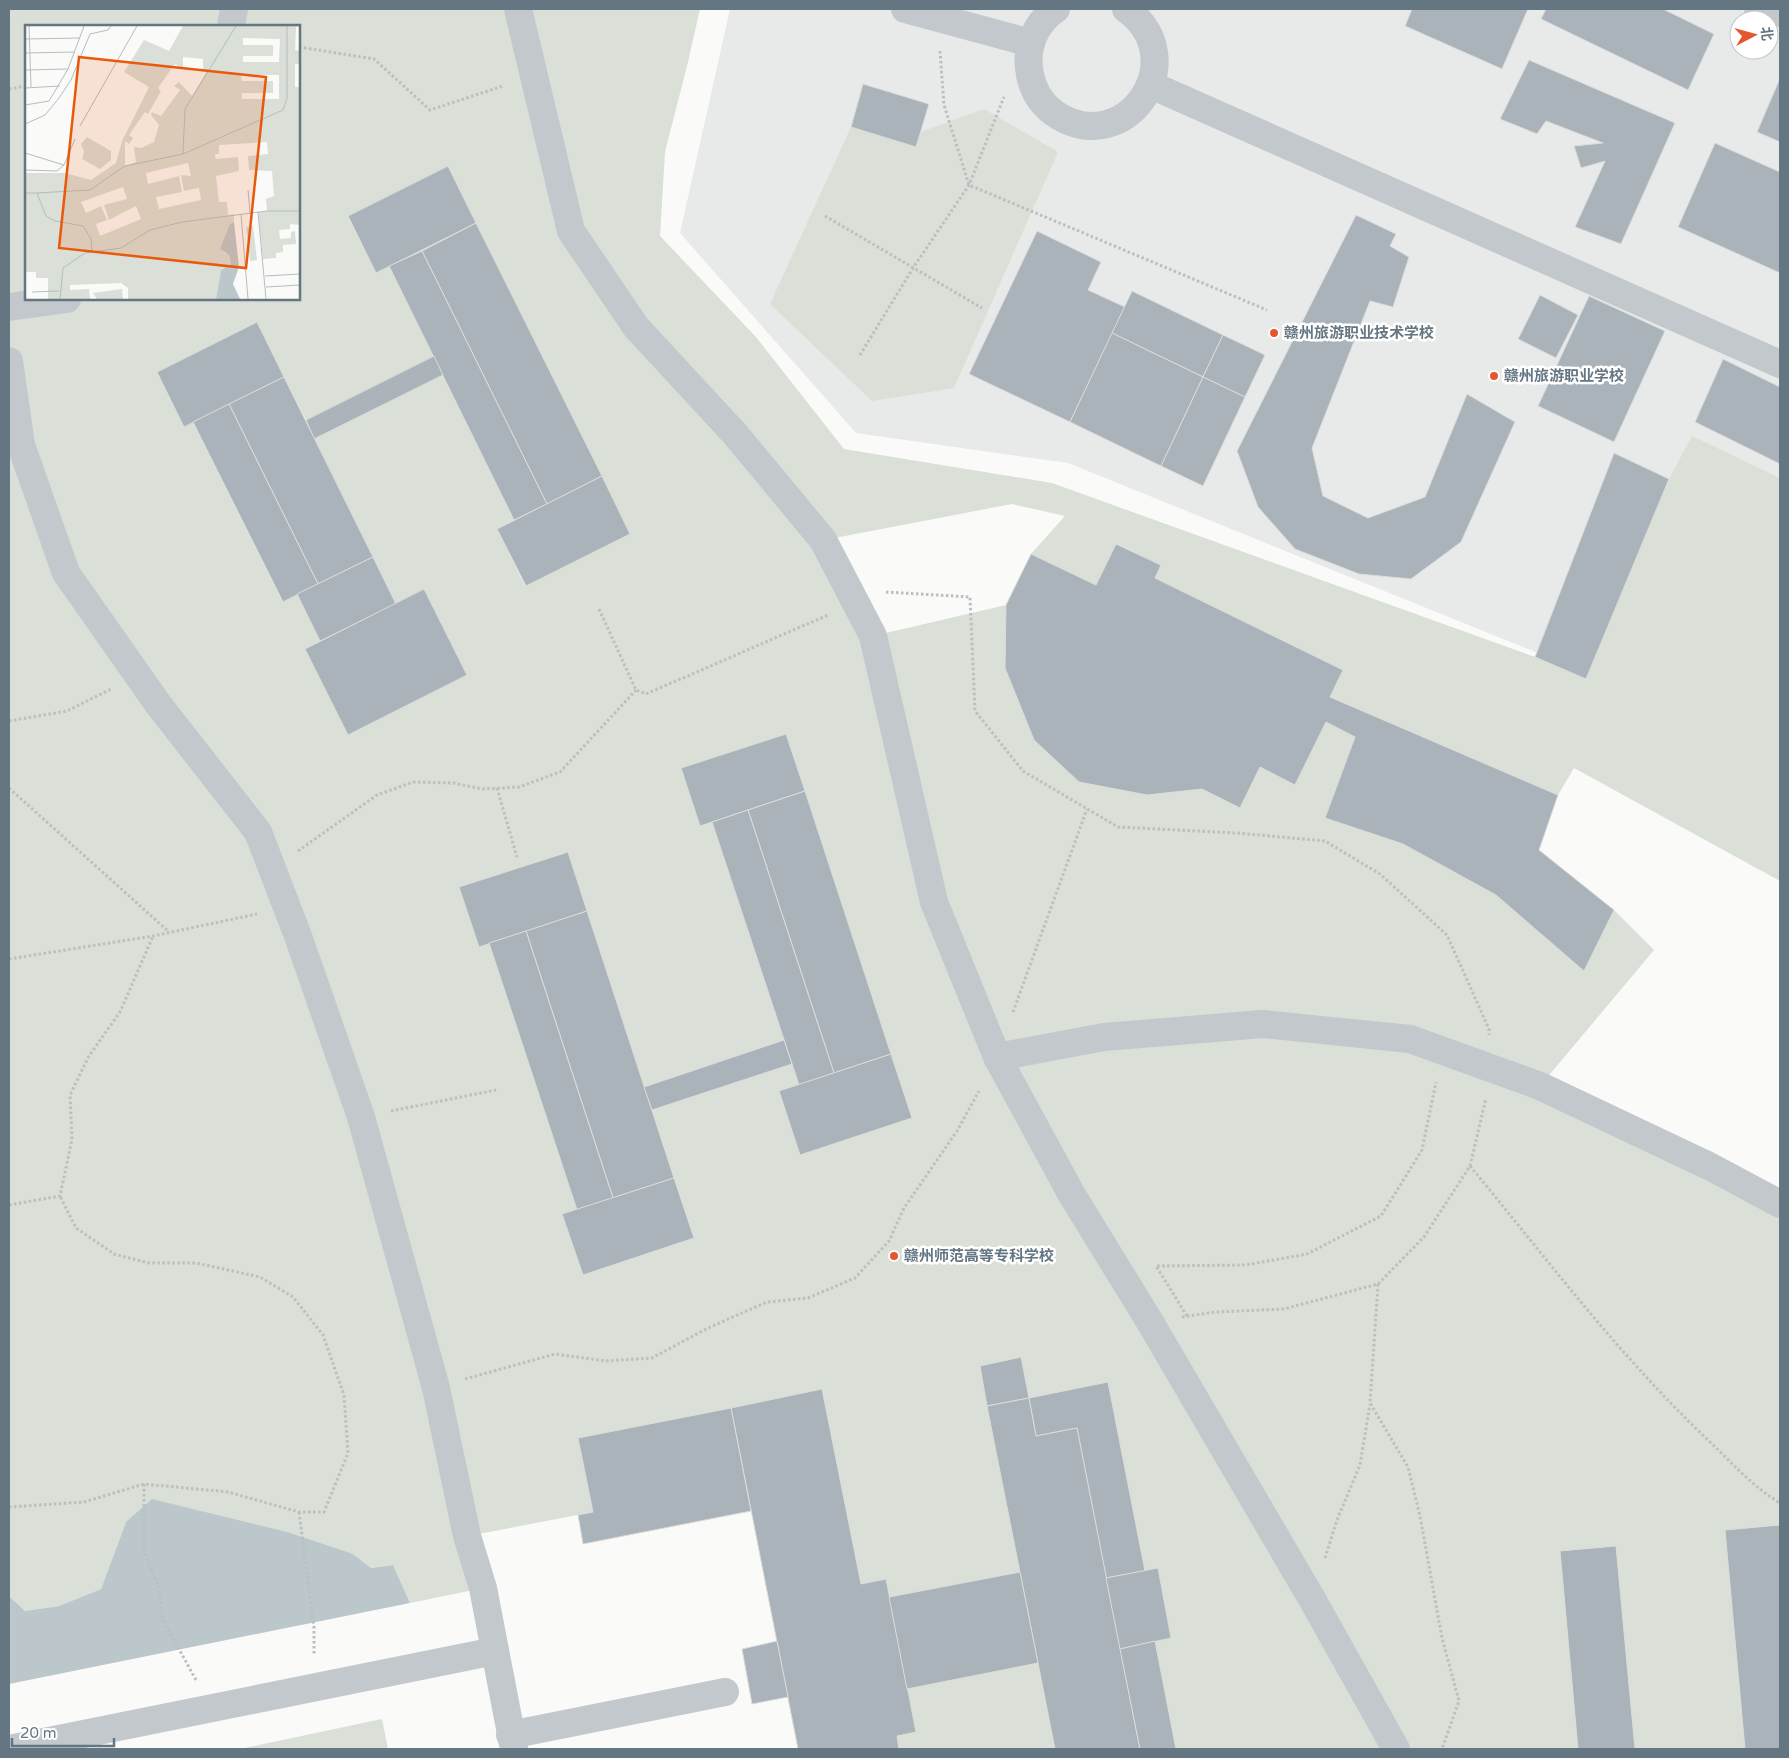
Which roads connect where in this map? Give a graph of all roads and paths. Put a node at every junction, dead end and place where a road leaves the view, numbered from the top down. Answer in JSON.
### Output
{"nodes":[{"id":1,"x":234,"y":9,"type":"edge"},
{"id":2,"x":518,"y":9,"type":"edge"},
{"id":3,"x":905,"y":9,"type":"edge"},
{"id":4,"x":1056,"y":9,"type":"edge"},
{"id":5,"x":1126,"y":9,"type":"edge"},
{"id":6,"x":1758,"y":9,"type":"edge"},
{"id":7,"x":1780,"y":13,"type":"edge"},
{"id":8,"x":938,"y":18,"type":"junction"},
{"id":9,"x":231,"y":25,"type":"edge"},
{"id":10,"x":1031,"y":42,"type":"junction"},
{"id":11,"x":300,"y":47,"type":"edge"},
{"id":12,"x":533,"y":76,"type":"junction"},
{"id":13,"x":1151,"y":84,"type":"junction"},
{"id":14,"x":25,"y":86,"type":"edge"},
{"id":15,"x":9,"y":89,"type":"edge"},
{"id":16,"x":1004,"y":95,"type":"dead end"},
{"id":17,"x":969,"y":185,"type":"junction"},
{"id":18,"x":825,"y":216,"type":"dead end"},
{"id":19,"x":913,"y":268,"type":"junction"},
{"id":20,"x":60,"y":300,"type":"edge"},
{"id":21,"x":9,"y":308,"type":"edge"},
{"id":22,"x":982,"y":308,"type":"dead end"},
{"id":23,"x":1267,"y":310,"type":"dead end"},
{"id":24,"x":860,"y":355,"type":"dead end"},
{"id":25,"x":9,"y":361,"type":"edge"},
{"id":26,"x":1780,"y":364,"type":"edge"},
{"id":27,"x":852,"y":596,"type":"junction"},
{"id":28,"x":599,"y":609,"type":"dead end"},
{"id":29,"x":138,"y":675,"type":"junction"},
{"id":30,"x":636,"y":690,"type":"junction"},
{"id":31,"x":9,"y":721,"type":"edge"},
{"id":32,"x":9,"y":788,"type":"edge"},
{"id":33,"x":497,"y":788,"type":"junction"},
{"id":34,"x":1087,"y":809,"type":"junction"},
{"id":35,"x":518,"y":857,"type":"dead end"},
{"id":36,"x":272,"y":870,"type":"junction"},
{"id":37,"x":287,"y":907,"type":"junction"},
{"id":38,"x":168,"y":932,"type":"junction"},
{"id":39,"x":153,"y":936,"type":"junction"},
{"id":40,"x":9,"y":959,"type":"edge"},
{"id":41,"x":1488,"y":1039,"type":"dead end"},
{"id":42,"x":1442,"y":1051,"type":"junction"},
{"id":43,"x":997,"y":1057,"type":"junction"},
{"id":44,"x":1486,"y":1088,"type":"dead end"},
{"id":45,"x":496,"y":1090,"type":"dead end"},
{"id":46,"x":361,"y":1117,"type":"junction"},
{"id":47,"x":1470,"y":1166,"type":"junction"},
{"id":48,"x":60,"y":1196,"type":"junction"},
{"id":49,"x":1780,"y":1204,"type":"edge"},
{"id":50,"x":9,"y":1205,"type":"edge"},
{"id":51,"x":1378,"y":1284,"type":"junction"},
{"id":52,"x":1187,"y":1316,"type":"junction"},
{"id":53,"x":1150,"y":1322,"type":"junction"},
{"id":54,"x":436,"y":1388,"type":"junction"},
{"id":55,"x":1370,"y":1403,"type":"junction"},
{"id":56,"x":144,"y":1484,"type":"junction"},
{"id":57,"x":1780,"y":1503,"type":"edge"},
{"id":58,"x":9,"y":1507,"type":"edge"},
{"id":59,"x":299,"y":1512,"type":"junction"},
{"id":60,"x":1312,"y":1599,"type":"junction"},
{"id":61,"x":314,"y":1628,"type":"dead end"},
{"id":62,"x":495,"y":1651,"type":"junction"},
{"id":63,"x":184,"y":1656,"type":"dead end"},
{"id":64,"x":725,"y":1692,"type":"dead end"},
{"id":65,"x":512,"y":1742,"type":"edge"},
{"id":66,"x":9,"y":1748,"type":"edge"},
{"id":67,"x":1396,"y":1749,"type":"edge"},
{"id":68,"x":1442,"y":1749,"type":"edge"}],
"edges":[{"from":1,"to":9,"type":"street"},
{"from":2,"to":12,"type":"street"},
{"from":3,"to":8,"type":"street"},
{"from":4,"to":10,"type":"street"},
{"from":5,"to":13,"type":"street"},
{"from":6,"to":7,"type":"street"},
{"from":8,"to":10,"type":"street"},
{"from":8,"to":17,"type":"path"},
{"from":10,"to":13,"type":"street"},
{"from":11,"to":12,"type":"path"},
{"from":12,"to":27,"type":"street"},
{"from":13,"to":26,"type":"street"},
{"from":14,"to":15,"type":"path"},
{"from":16,"to":17,"type":"path"},
{"from":17,"to":19,"type":"path"},
{"from":17,"to":23,"type":"path"},
{"from":18,"to":19,"type":"path"},
{"from":19,"to":22,"type":"path"},
{"from":19,"to":24,"type":"path"},
{"from":20,"to":21,"type":"street"},
{"from":25,"to":29,"type":"street"},
{"from":27,"to":30,"type":"path"},
{"from":27,"to":34,"type":"path"},
{"from":27,"to":43,"type":"street"},
{"from":28,"to":30,"type":"path"},
{"from":29,"to":31,"type":"path"},
{"from":29,"to":36,"type":"street"},
{"from":30,"to":33,"type":"path"},
{"from":32,"to":38,"type":"path"},
{"from":33,"to":35,"type":"path"},
{"from":33,"to":36,"type":"path"},
{"from":34,"to":41,"type":"path"},
{"from":34,"to":43,"type":"path"},
{"from":36,"to":37,"type":"street"},
{"from":37,"to":38,"type":"path"},
{"from":37,"to":46,"type":"street"},
{"from":38,"to":39,"type":"path"},
{"from":39,"to":40,"type":"path"},
{"from":39,"to":48,"type":"path"},
{"from":42,"to":43,"type":"street"},
{"from":42,"to":49,"type":"street"},
{"from":42,"to":52,"type":"path"},
{"from":43,"to":53,"type":"street"},
{"from":43,"to":54,"type":"path"},
{"from":44,"to":47,"type":"path"},
{"from":45,"to":46,"type":"path"},
{"from":46,"to":54,"type":"street"},
{"from":47,"to":51,"type":"path"},
{"from":47,"to":57,"type":"path"},
{"from":48,"to":50,"type":"path"},
{"from":48,"to":59,"type":"path"},
{"from":51,"to":52,"type":"path"},
{"from":51,"to":55,"type":"path"},
{"from":52,"to":53,"type":"path"},
{"from":53,"to":60,"type":"street"},
{"from":54,"to":62,"type":"street"},
{"from":55,"to":60,"type":"path"},
{"from":55,"to":68,"type":"path"},
{"from":56,"to":58,"type":"path"},
{"from":56,"to":59,"type":"path"},
{"from":56,"to":63,"type":"path"},
{"from":59,"to":61,"type":"path"},
{"from":60,"to":67,"type":"street"},
{"from":62,"to":65,"type":"street"},
{"from":62,"to":66,"type":"street"},
{"from":64,"to":65,"type":"street"}]}
